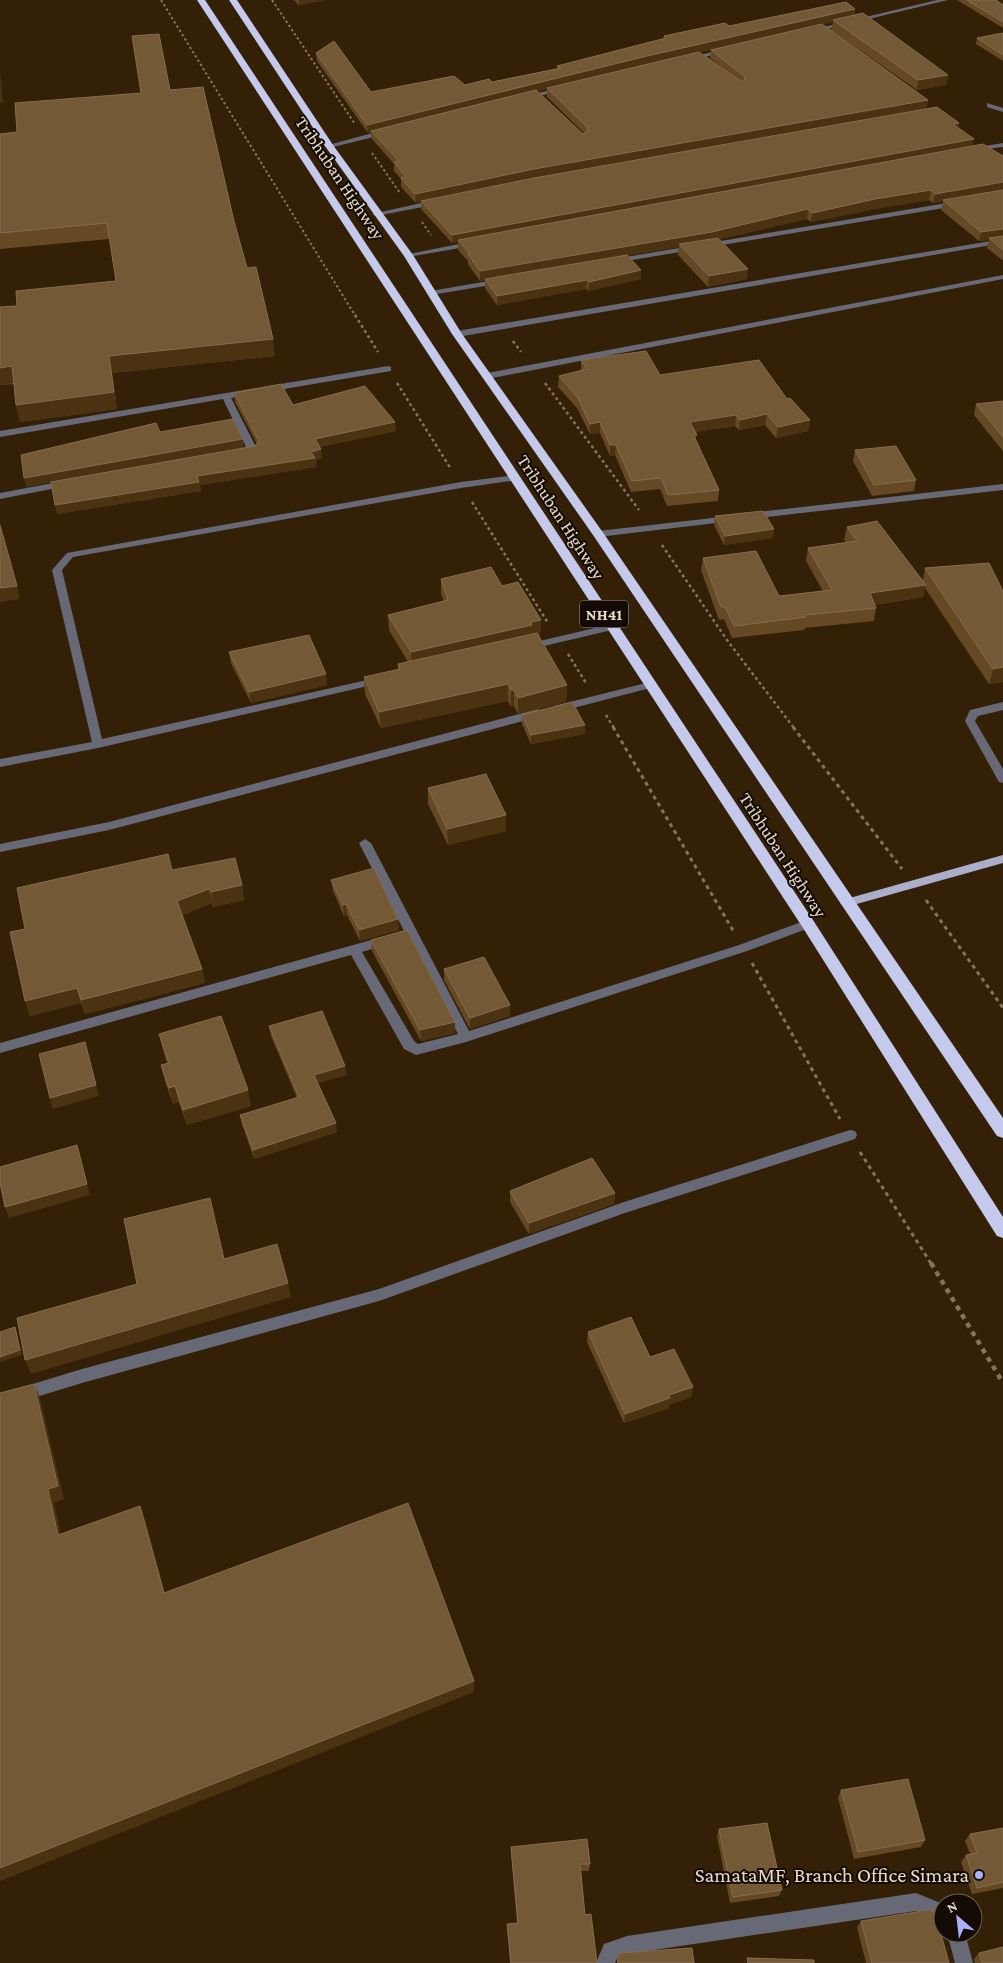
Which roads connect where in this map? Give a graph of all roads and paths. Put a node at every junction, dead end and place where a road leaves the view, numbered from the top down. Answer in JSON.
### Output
{"nodes":[{"id":1,"x":201,"y":0,"type":"edge"},
{"id":2,"x":233,"y":0,"type":"edge"},
{"id":3,"x":272,"y":0,"type":"edge"},
{"id":4,"x":945,"y":0,"type":"edge"},
{"id":5,"x":822,"y":28,"type":"junction"},
{"id":6,"x":804,"y":33,"type":"edge"},
{"id":7,"x":829,"y":34,"type":"edge"},
{"id":8,"x":738,"y":48,"type":"edge"},
{"id":9,"x":701,"y":56,"type":"junction"},
{"id":10,"x":683,"y":60,"type":"edge"},
{"id":11,"x":709,"y":62,"type":"edge"},
{"id":12,"x":574,"y":86,"type":"edge"},
{"id":13,"x":538,"y":95,"type":"junction"},
{"id":14,"x":544,"y":101,"type":"edge"},
{"id":15,"x":510,"y":102,"type":"edge"},
{"id":16,"x":990,"y":104,"type":"dead end"},
{"id":17,"x":1003,"y":110,"type":"edge"},
{"id":18,"x":399,"y":128,"type":"edge"},
{"id":19,"x":362,"y":138,"type":"junction"},
{"id":20,"x":1003,"y":145,"type":"edge"},
{"id":21,"x":329,"y":146,"type":"junction"},
{"id":22,"x":962,"y":151,"type":"edge"},
{"id":23,"x":448,"y":199,"type":"edge"},
{"id":24,"x":964,"y":202,"type":"edge"},
{"id":25,"x":410,"y":207,"type":"junction"},
{"id":26,"x":376,"y":214,"type":"junction"},
{"id":27,"x":481,"y":241,"type":"edge"},
{"id":28,"x":1003,"y":241,"type":"edge"},
{"id":29,"x":442,"y":249,"type":"junction"},
{"id":30,"x":408,"y":255,"type":"junction"},
{"id":31,"x":609,"y":262,"type":"edge"},
{"id":32,"x":1003,"y":278,"type":"edge"},
{"id":33,"x":510,"y":279,"type":"edge"},
{"id":34,"x":431,"y":293,"type":"junction"},
{"id":35,"x":501,"y":326,"type":"junction"},
{"id":36,"x":457,"y":334,"type":"junction"},
{"id":37,"x":533,"y":367,"type":"junction"},
{"id":38,"x":388,"y":368,"type":"dead end"},
{"id":39,"x":487,"y":376,"type":"junction"},
{"id":40,"x":225,"y":395,"type":"junction"},
{"id":41,"x":0,"y":434,"type":"edge"},
{"id":42,"x":233,"y":454,"type":"edge"},
{"id":43,"x":515,"y":478,"type":"junction"},
{"id":44,"x":78,"y":482,"type":"edge"},
{"id":45,"x":1003,"y":487,"type":"edge"},
{"id":46,"x":0,"y":496,"type":"edge"},
{"id":47,"x":651,"y":528,"type":"junction"},
{"id":48,"x":598,"y":534,"type":"junction"},
{"id":49,"x":612,"y":627,"type":"junction"},
{"id":50,"x":520,"y":648,"type":"edge"},
{"id":51,"x":396,"y":677,"type":"edge"},
{"id":52,"x":650,"y":685,"type":"junction"},
{"id":53,"x":1003,"y":706,"type":"edge"},
{"id":54,"x":98,"y":744,"type":"junction"},
{"id":55,"x":0,"y":763,"type":"edge"},
{"id":56,"x":1003,"y":779,"type":"edge"},
{"id":57,"x":365,"y":843,"type":"dead end"},
{"id":58,"x":0,"y":848,"type":"edge"},
{"id":59,"x":1003,"y":859,"type":"edge"},
{"id":60,"x":914,"y":884,"type":"junction"},
{"id":61,"x":846,"y":902,"type":"junction"},
{"id":62,"x":808,"y":924,"type":"junction"},
{"id":63,"x":411,"y":933,"type":"junction"},
{"id":64,"x":354,"y":950,"type":"junction"},
{"id":65,"x":1003,"y":1008,"type":"edge"},
{"id":66,"x":466,"y":1037,"type":"junction"},
{"id":67,"x":0,"y":1048,"type":"edge"},
{"id":68,"x":1003,"y":1131,"type":"edge"},
{"id":69,"x":850,"y":1135,"type":"dead end"},
{"id":70,"x":1003,"y":1231,"type":"edge"},
{"id":71,"x":0,"y":1401,"type":"edge"},
{"id":72,"x":933,"y":1909,"type":"edge"},
{"id":73,"x":959,"y":1943,"type":"edge"},
{"id":74,"x":605,"y":1963,"type":"edge"},
{"id":75,"x":964,"y":1963,"type":"edge"}],
"edges":[{"from":1,"to":43,"type":"highway","name":"Tribhuban Highway","number":"NH41"},
{"from":2,"to":21,"type":"highway","name":"Tribhuban Highway","number":"NH41"},
{"from":3,"to":19,"type":"path"},
{"from":4,"to":5,"type":"street"},
{"from":5,"to":6,"type":"street"},
{"from":5,"to":7,"type":"street"},
{"from":8,"to":9,"type":"street"},
{"from":9,"to":10,"type":"street"},
{"from":9,"to":11,"type":"street"},
{"from":12,"to":13,"type":"street"},
{"from":13,"to":14,"type":"street"},
{"from":13,"to":15,"type":"street"},
{"from":16,"to":17,"type":"street"},
{"from":18,"to":19,"type":"street"},
{"from":19,"to":21,"type":"street"},
{"from":19,"to":25,"type":"path"},
{"from":20,"to":22,"type":"street"},
{"from":21,"to":26,"type":"highway","name":"Tribhuban Highway","number":"NH41"},
{"from":23,"to":25,"type":"street"},
{"from":24,"to":31,"type":"street"},
{"from":25,"to":26,"type":"street"},
{"from":25,"to":29,"type":"path"},
{"from":26,"to":30,"type":"highway","name":"Tribhuban Highway","number":"NH41"},
{"from":27,"to":29,"type":"street"},
{"from":28,"to":35,"type":"street"},
{"from":29,"to":30,"type":"street"},
{"from":30,"to":34,"type":"highway","name":"Tribhuban Highway","number":"NH41"},
{"from":32,"to":37,"type":"street"},
{"from":33,"to":34,"type":"street"},
{"from":34,"to":36,"type":"highway","name":"Tribhuban Highway","number":"NH41"},
{"from":35,"to":36,"type":"street"},
{"from":35,"to":37,"type":"path"},
{"from":36,"to":39,"type":"highway","name":"Tribhuban Highway","number":"NH41"},
{"from":37,"to":39,"type":"street"},
{"from":37,"to":47,"type":"path"},
{"from":38,"to":40,"type":"street"},
{"from":39,"to":48,"type":"highway","name":"Tribhuban Highway","number":"NH41"},
{"from":40,"to":41,"type":"street"},
{"from":40,"to":42,"type":"street"},
{"from":43,"to":49,"type":"highway","name":"Tribhuban Highway","number":"NH41"},
{"from":43,"to":54,"type":"street"},
{"from":44,"to":46,"type":"street"},
{"from":45,"to":47,"type":"street"},
{"from":47,"to":48,"type":"street"},
{"from":47,"to":60,"type":"path"},
{"from":48,"to":61,"type":"highway","name":"Tribhuban Highway","number":"NH41"},
{"from":49,"to":50,"type":"street"},
{"from":49,"to":52,"type":"highway","name":"Tribhuban Highway","number":"NH41"},
{"from":51,"to":54,"type":"street"},
{"from":52,"to":58,"type":"street"},
{"from":52,"to":62,"type":"highway","name":"Tribhuban Highway","number":"NH41"},
{"from":53,"to":56,"type":"street"},
{"from":54,"to":55,"type":"street"},
{"from":57,"to":63,"type":"street"},
{"from":59,"to":60,"type":"main road"},
{"from":60,"to":61,"type":"main road"},
{"from":60,"to":65,"type":"path"},
{"from":61,"to":68,"type":"highway","name":"Tribhuban Highway","number":"NH41"},
{"from":62,"to":66,"type":"street"},
{"from":62,"to":70,"type":"highway","name":"Tribhuban Highway","number":"NH41"},
{"from":63,"to":64,"type":"street"},
{"from":63,"to":66,"type":"street"},
{"from":64,"to":66,"type":"street"},
{"from":64,"to":67,"type":"street"},
{"from":69,"to":71,"type":"street"},
{"from":72,"to":74,"type":"street"},
{"from":73,"to":75,"type":"street"}]}
